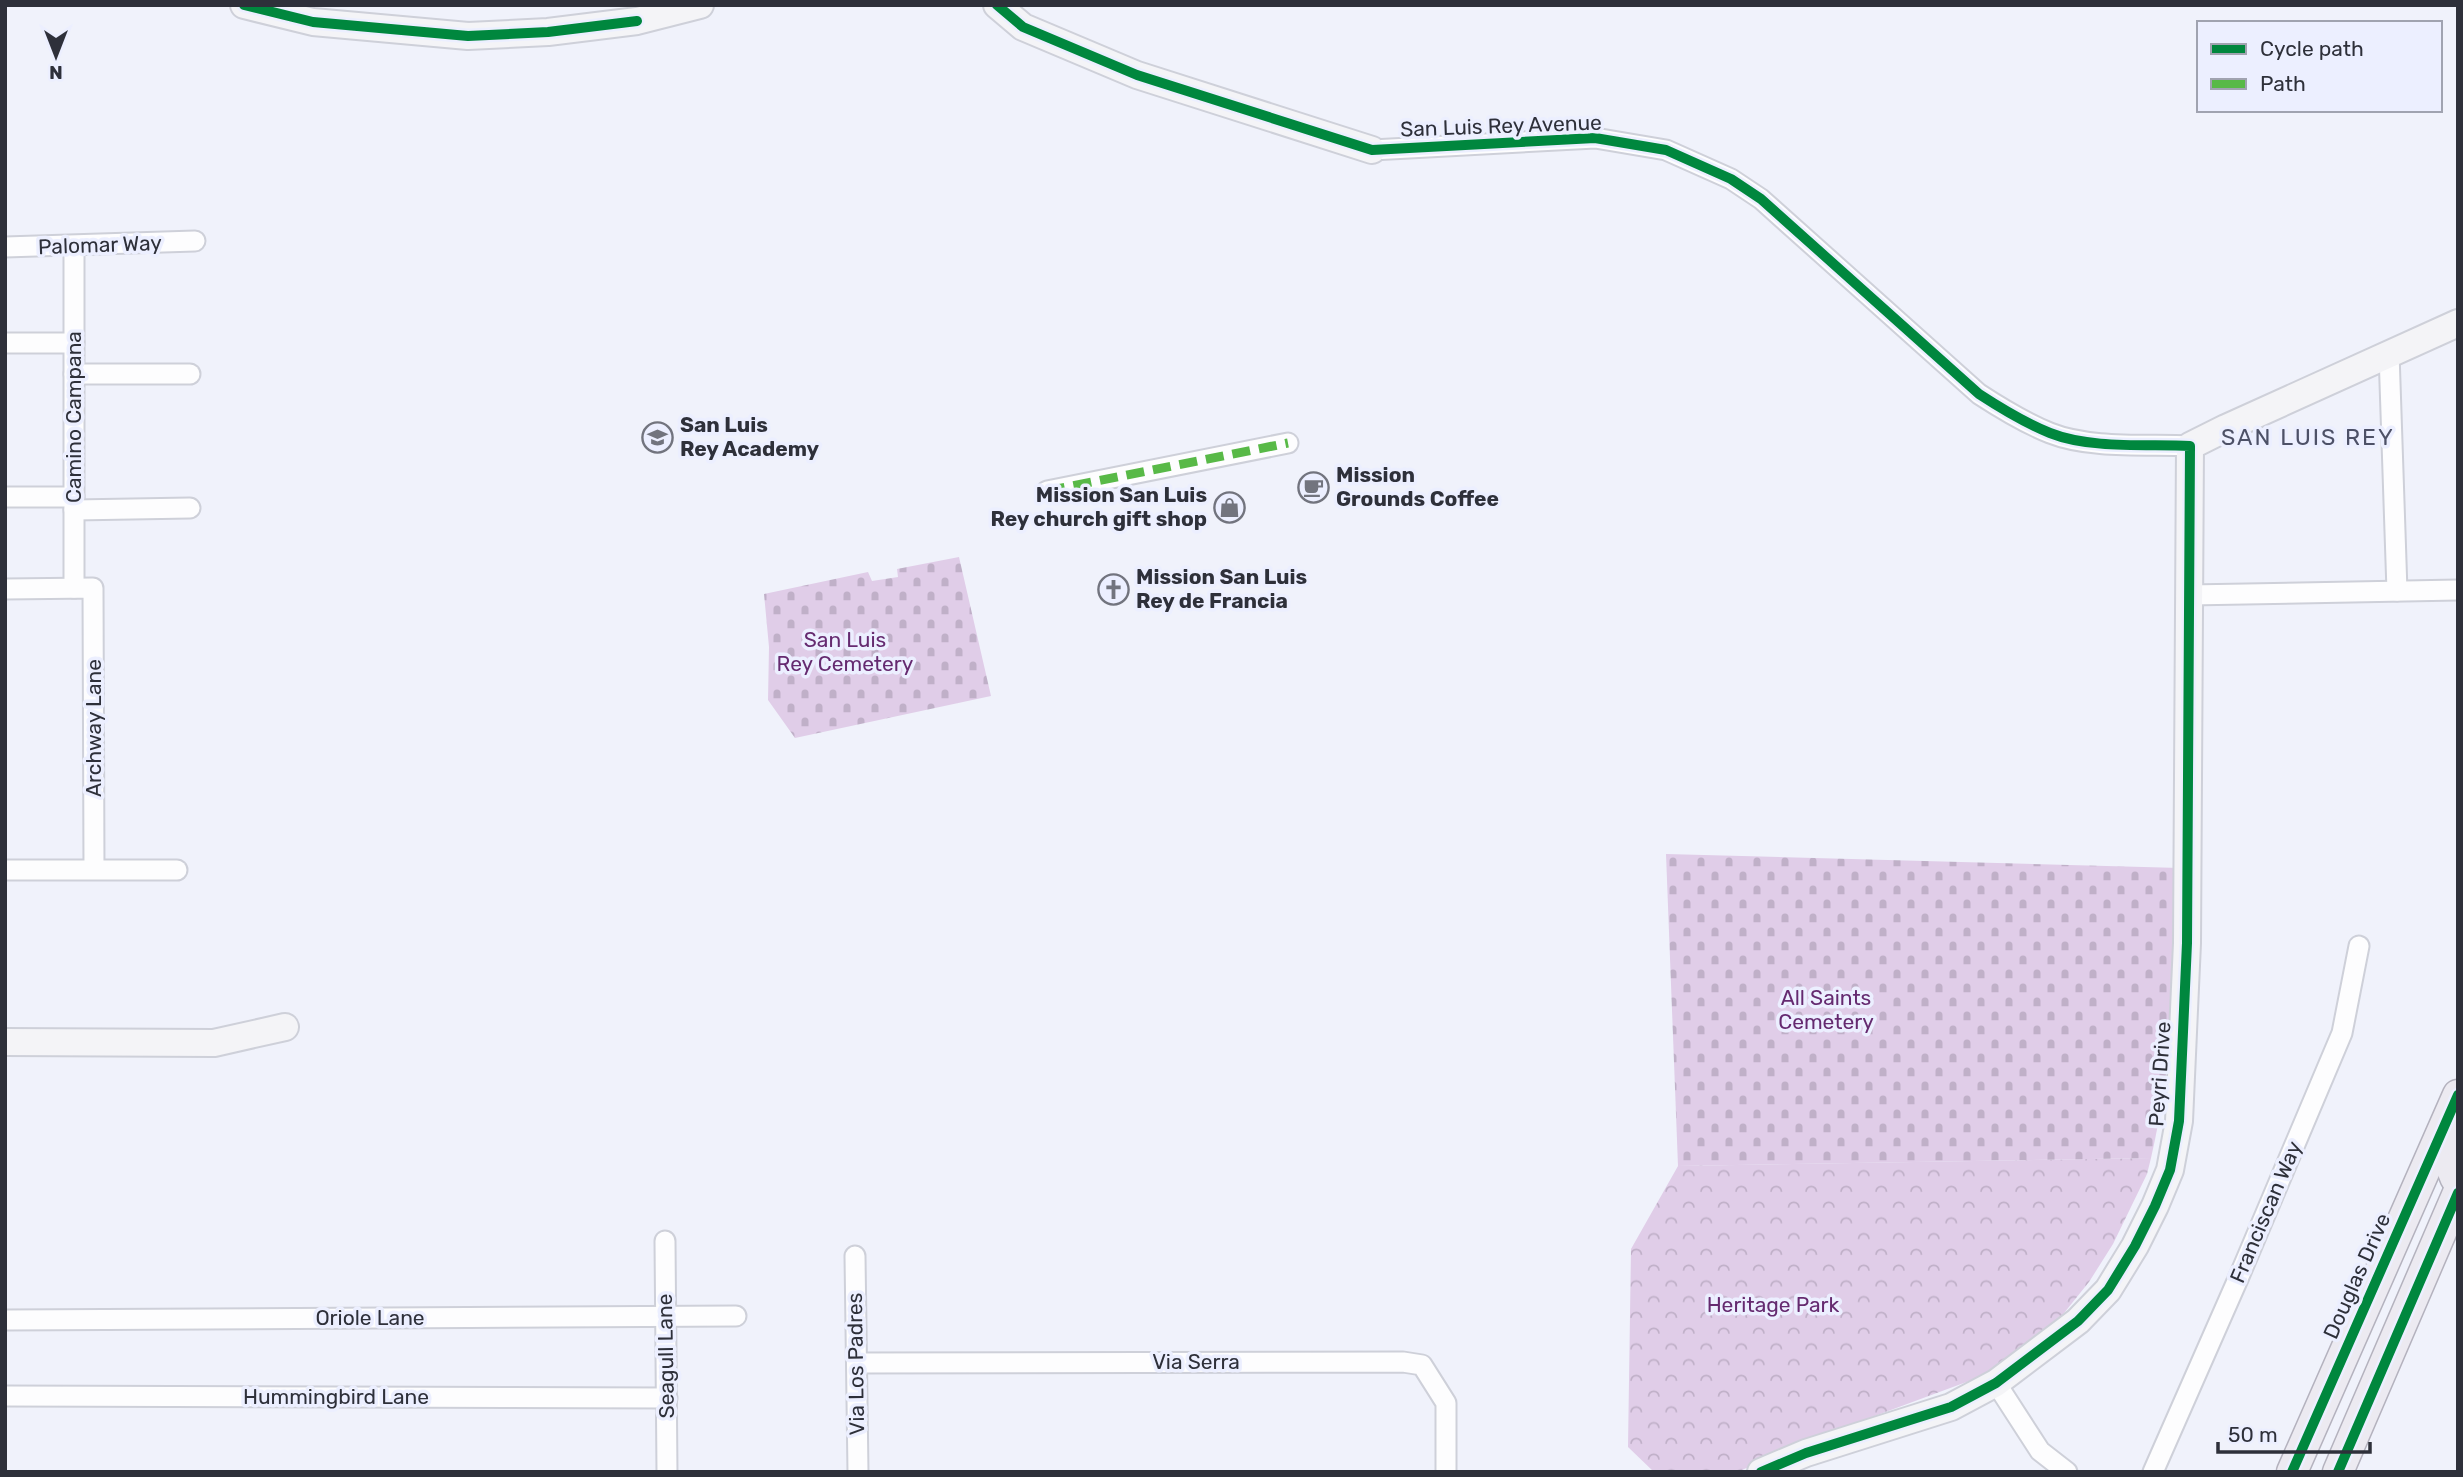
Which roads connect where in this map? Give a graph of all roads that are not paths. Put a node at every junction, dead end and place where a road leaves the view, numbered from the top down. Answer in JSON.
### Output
{"nodes":[{"id":1,"x":244,"y":5,"type":"edge"},
{"id":2,"x":700,"y":5,"type":"edge"},
{"id":3,"x":997,"y":5,"type":"edge"},
{"id":4,"x":1372,"y":150,"type":"joint"},
{"id":5,"x":195,"y":241,"type":"dead end"},
{"id":6,"x":74,"y":246,"type":"junction"},
{"id":7,"x":5,"y":247,"type":"edge"},
{"id":8,"x":2458,"y":323,"type":"edge"},
{"id":9,"x":5,"y":343,"type":"edge"},
{"id":10,"x":74,"y":343,"type":"junction"},
{"id":11,"x":2389,"y":353,"type":"junction"},
{"id":12,"x":74,"y":374,"type":"junction"},
{"id":13,"x":190,"y":374,"type":"dead end"},
{"id":14,"x":1288,"y":443,"type":"dead end"},
{"id":15,"x":2190,"y":446,"type":"junction"},
{"id":16,"x":1047,"y":491,"type":"dead end"},
{"id":17,"x":5,"y":496,"type":"edge"},
{"id":18,"x":74,"y":504,"type":"junction"},
{"id":19,"x":190,"y":508,"type":"dead end"},
{"id":20,"x":83,"y":588,"type":"junction"},
{"id":21,"x":5,"y":589,"type":"edge"},
{"id":22,"x":2458,"y":590,"type":"edge"},
{"id":23,"x":2397,"y":591,"type":"junction"},
{"id":24,"x":2189,"y":595,"type":"junction"},
{"id":25,"x":94,"y":869,"type":"junction"},
{"id":26,"x":5,"y":870,"type":"edge"},
{"id":27,"x":177,"y":870,"type":"dead end"},
{"id":28,"x":2359,"y":946,"type":"dead end"},
{"id":29,"x":285,"y":1027,"type":"dead end"},
{"id":30,"x":5,"y":1042,"type":"edge"},
{"id":31,"x":2458,"y":1095,"type":"edge"},
{"id":32,"x":2458,"y":1137,"type":"edge"},
{"id":33,"x":2458,"y":1182,"type":"edge"},
{"id":34,"x":2458,"y":1193,"type":"edge"},
{"id":35,"x":665,"y":1241,"type":"dead end"},
{"id":36,"x":855,"y":1256,"type":"dead end"},
{"id":37,"x":665,"y":1317,"type":"junction"},
{"id":38,"x":736,"y":1317,"type":"dead end"},
{"id":39,"x":5,"y":1320,"type":"edge"},
{"id":40,"x":857,"y":1363,"type":"junction"},
{"id":41,"x":1996,"y":1384,"type":"junction"},
{"id":42,"x":5,"y":1396,"type":"edge"},
{"id":43,"x":667,"y":1398,"type":"junction"},
{"id":44,"x":667,"y":1472,"type":"edge"},
{"id":45,"x":858,"y":1472,"type":"edge"},
{"id":46,"x":1446,"y":1472,"type":"edge"},
{"id":47,"x":1761,"y":1472,"type":"edge"},
{"id":48,"x":2067,"y":1472,"type":"edge"},
{"id":49,"x":2153,"y":1472,"type":"edge"},
{"id":50,"x":2292,"y":1472,"type":"edge"},
{"id":51,"x":2338,"y":1472,"type":"edge"}],
"edges":[{"from":1,"to":2,"type":"street"},
{"from":3,"to":4,"type":"street","name":"San Luis Rey Avenue"},
{"from":4,"to":15,"type":"street","name":"San Luis Rey Avenue"},
{"from":5,"to":6,"type":"street","name":"Palomar Way"},
{"from":6,"to":7,"type":"street","name":"Palomar Way"},
{"from":6,"to":10,"type":"street","name":"Camino Campana"},
{"from":8,"to":11,"type":"street"},
{"from":9,"to":10,"type":"street"},
{"from":10,"to":12,"type":"street","name":"Camino Campana"},
{"from":11,"to":15,"type":"street"},
{"from":11,"to":23,"type":"street"},
{"from":12,"to":13,"type":"street"},
{"from":12,"to":18,"type":"street","name":"Camino Campana"},
{"from":14,"to":16,"type":"street"},
{"from":15,"to":24,"type":"street","name":"Peyri Drive"},
{"from":17,"to":18,"type":"street"},
{"from":18,"to":19,"type":"street"},
{"from":18,"to":20,"type":"street","name":"Camino Campana"},
{"from":20,"to":21,"type":"street"},
{"from":20,"to":25,"type":"street","name":"Archway Lane"},
{"from":22,"to":23,"type":"street"},
{"from":23,"to":24,"type":"street"},
{"from":24,"to":41,"type":"street","name":"Peyri Drive"},
{"from":25,"to":26,"type":"street"},
{"from":25,"to":27,"type":"street"},
{"from":28,"to":49,"type":"street","name":"Franciscan Way"},
{"from":29,"to":30,"type":"street"},
{"from":31,"to":50,"type":"main road","name":"Douglas Drive"},
{"from":32,"to":33,"type":"main road"},
{"from":34,"to":51,"type":"main road"},
{"from":35,"to":37,"type":"street","name":"Seagull Lane"},
{"from":36,"to":40,"type":"street","name":"Via Los Padres"},
{"from":37,"to":38,"type":"street","name":"Oriole Lane"},
{"from":37,"to":39,"type":"street","name":"Oriole Lane"},
{"from":37,"to":43,"type":"street","name":"Seagull Lane"},
{"from":40,"to":45,"type":"street","name":"Via Los Padres"},
{"from":40,"to":46,"type":"street","name":"Via Serra"},
{"from":41,"to":47,"type":"street","name":"Peyri Drive"},
{"from":41,"to":48,"type":"street"},
{"from":42,"to":43,"type":"street","name":"Hummingbird Lane"},
{"from":43,"to":44,"type":"street","name":"Seagull Lane"}]}
